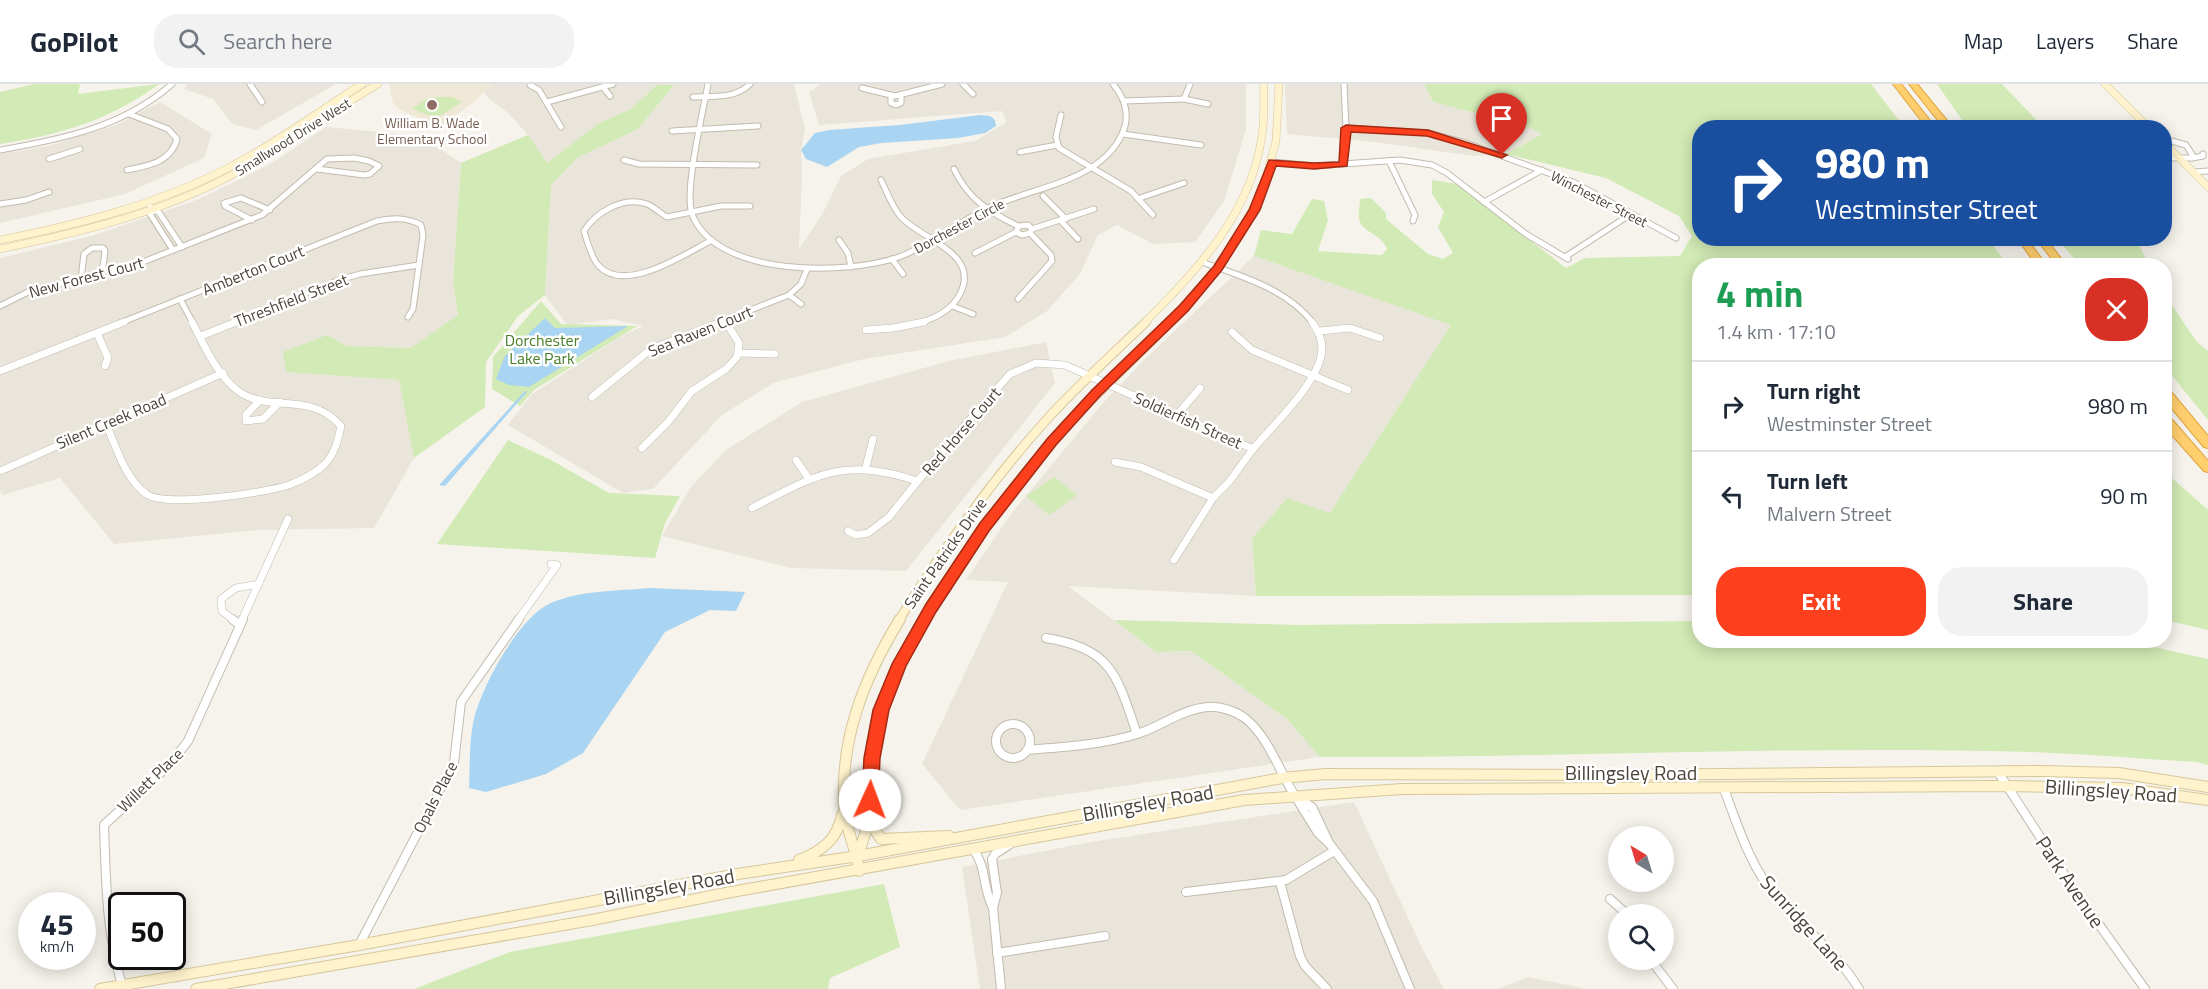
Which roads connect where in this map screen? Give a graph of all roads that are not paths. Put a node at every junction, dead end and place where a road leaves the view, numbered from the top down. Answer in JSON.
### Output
{"nodes":[{"id":1,"x":172,"y":84,"type":"edge"},
{"id":2,"x":250,"y":84,"type":"edge"},
{"id":3,"x":362,"y":84,"type":"edge"},
{"id":4,"x":378,"y":84,"type":"edge"},
{"id":5,"x":612,"y":84,"type":"edge"},
{"id":6,"x":708,"y":84,"type":"edge"},
{"id":7,"x":750,"y":84,"type":"edge"},
{"id":8,"x":942,"y":84,"type":"edge"},
{"id":9,"x":963,"y":84,"type":"edge"},
{"id":10,"x":1113,"y":84,"type":"edge"},
{"id":11,"x":1190,"y":84,"type":"edge"},
{"id":12,"x":1264,"y":84,"type":"edge"},
{"id":13,"x":1279,"y":84,"type":"edge"},
{"id":14,"x":1344,"y":84,"type":"edge"},
{"id":15,"x":1897,"y":84,"type":"edge"},
{"id":16,"x":1913,"y":84,"type":"edge"},
{"id":17,"x":2105,"y":84,"type":"edge"},
{"id":18,"x":530,"y":85,"type":"edge"},
{"id":19,"x":933,"y":85,"type":"edge"},
{"id":20,"x":603,"y":87,"type":"junction"},
{"id":21,"x":862,"y":88,"type":"dead end"},
{"id":22,"x":973,"y":94,"type":"dead end"},
{"id":23,"x":900,"y":95,"type":"junction"},
{"id":24,"x":610,"y":96,"type":"dead end"},
{"id":25,"x":706,"y":96,"type":"junction"},
{"id":26,"x":891,"y":96,"type":"junction"},
{"id":27,"x":693,"y":97,"type":"dead end"},
{"id":28,"x":1184,"y":99,"type":"junction"},
{"id":29,"x":1124,"y":101,"type":"junction"},
{"id":30,"x":262,"y":102,"type":"dead end"},
{"id":31,"x":547,"y":102,"type":"junction"},
{"id":32,"x":1208,"y":105,"type":"dead end"},
{"id":33,"x":129,"y":114,"type":"junction"},
{"id":34,"x":1061,"y":115,"type":"dead end"},
{"id":35,"x":1926,"y":120,"type":"edge"},
{"id":36,"x":1942,"y":120,"type":"edge"},
{"id":37,"x":2141,"y":120,"type":"edge"},
{"id":38,"x":758,"y":126,"type":"dead end"},
{"id":39,"x":561,"y":127,"type":"dead end"},
{"id":40,"x":1346,"y":128,"type":"junction"},
{"id":41,"x":701,"y":129,"type":"junction"},
{"id":42,"x":672,"y":131,"type":"dead end"},
{"id":43,"x":1123,"y":134,"type":"junction"},
{"id":44,"x":74,"y":135,"type":"junction"},
{"id":45,"x":1262,"y":139,"type":"junction"},
{"id":46,"x":2172,"y":142,"type":"edge"},
{"id":47,"x":1057,"y":145,"type":"junction"},
{"id":48,"x":1201,"y":145,"type":"dead end"},
{"id":49,"x":0,"y":150,"type":"edge"},
{"id":50,"x":2172,"y":150,"type":"edge"},
{"id":51,"x":1020,"y":152,"type":"dead end"},
{"id":52,"x":2203,"y":154,"type":"dead end"},
{"id":53,"x":2172,"y":158,"type":"edge"},
{"id":54,"x":2179,"y":158,"type":"junction"},
{"id":55,"x":2192,"y":158,"type":"junction"},
{"id":56,"x":49,"y":159,"type":"dead end"},
{"id":57,"x":624,"y":160,"type":"dead end"},
{"id":58,"x":1389,"y":161,"type":"junction"},
{"id":59,"x":1273,"y":162,"type":"junction"},
{"id":60,"x":693,"y":164,"type":"junction"},
{"id":61,"x":1344,"y":164,"type":"junction"},
{"id":62,"x":757,"y":165,"type":"dead end"},
{"id":63,"x":1092,"y":167,"type":"junction"},
{"id":64,"x":317,"y":169,"type":"junction"},
{"id":65,"x":954,"y":169,"type":"dead end"},
{"id":66,"x":127,"y":170,"type":"dead end"},
{"id":67,"x":1542,"y":170,"type":"junction"},
{"id":68,"x":2208,"y":171,"type":"edge"},
{"id":69,"x":2193,"y":172,"type":"junction"},
{"id":70,"x":881,"y":180,"type":"dead end"},
{"id":71,"x":1184,"y":183,"type":"dead end"},
{"id":72,"x":2208,"y":186,"type":"edge"},
{"id":73,"x":50,"y":192,"type":"dead end"},
{"id":74,"x":1043,"y":196,"type":"dead end"},
{"id":75,"x":1140,"y":198,"type":"junction"},
{"id":76,"x":1484,"y":202,"type":"junction"},
{"id":77,"x":0,"y":204,"type":"edge"},
{"id":78,"x":750,"y":206,"type":"dead end"},
{"id":79,"x":150,"y":207,"type":"junction"},
{"id":80,"x":1094,"y":209,"type":"dead end"},
{"id":81,"x":270,"y":210,"type":"junction"},
{"id":82,"x":985,"y":210,"type":"junction"},
{"id":83,"x":692,"y":213,"type":"junction"},
{"id":84,"x":1631,"y":214,"type":"junction"},
{"id":85,"x":1153,"y":215,"type":"dead end"},
{"id":86,"x":252,"y":220,"type":"junction"},
{"id":87,"x":1064,"y":220,"type":"junction"},
{"id":88,"x":1413,"y":221,"type":"dead end"},
{"id":89,"x":1017,"y":229,"type":"junction"},
{"id":90,"x":1031,"y":231,"type":"junction"},
{"id":91,"x":1078,"y":238,"type":"dead end"},
{"id":92,"x":1676,"y":238,"type":"dead end"},
{"id":93,"x":0,"y":240,"type":"edge"},
{"id":94,"x":712,"y":240,"type":"junction"},
{"id":95,"x":839,"y":240,"type":"dead end"},
{"id":96,"x":935,"y":241,"type":"junction"},
{"id":97,"x":2046,"y":246,"type":"edge"},
{"id":98,"x":182,"y":247,"type":"junction"},
{"id":99,"x":0,"y":249,"type":"edge"},
{"id":100,"x":173,"y":250,"type":"junction"},
{"id":101,"x":975,"y":253,"type":"dead end"},
{"id":102,"x":2056,"y":258,"type":"edge"},
{"id":103,"x":892,"y":259,"type":"junction"},
{"id":104,"x":1203,"y":262,"type":"junction"},
{"id":105,"x":419,"y":265,"type":"junction"},
{"id":106,"x":851,"y":267,"type":"junction"},
{"id":107,"x":1218,"y":268,"type":"junction"},
{"id":108,"x":807,"y":269,"type":"junction"},
{"id":109,"x":102,"y":274,"type":"junction"},
{"id":110,"x":903,"y":274,"type":"dead end"},
{"id":111,"x":81,"y":279,"type":"junction"},
{"id":112,"x":789,"y":295,"type":"junction"},
{"id":113,"x":180,"y":299,"type":"junction"},
{"id":114,"x":1018,"y":299,"type":"dead end"},
{"id":115,"x":2,"y":303,"type":"edge"},
{"id":116,"x":801,"y":304,"type":"dead end"},
{"id":117,"x":952,"y":306,"type":"junction"},
{"id":118,"x":973,"y":314,"type":"dead end"},
{"id":119,"x":408,"y":317,"type":"dead end"},
{"id":120,"x":725,"y":320,"type":"junction"},
{"id":121,"x":866,"y":330,"type":"dead end"},
{"id":122,"x":1320,"y":331,"type":"junction"},
{"id":123,"x":1232,"y":332,"type":"dead end"},
{"id":124,"x":97,"y":333,"type":"junction"},
{"id":125,"x":201,"y":336,"type":"junction"},
{"id":126,"x":1380,"y":338,"type":"dead end"},
{"id":127,"x":739,"y":353,"type":"junction"},
{"id":128,"x":775,"y":354,"type":"dead end"},
{"id":129,"x":105,"y":366,"type":"dead end"},
{"id":130,"x":0,"y":371,"type":"edge"},
{"id":131,"x":223,"y":374,"type":"junction"},
{"id":132,"x":1313,"y":375,"type":"junction"},
{"id":133,"x":1089,"y":376,"type":"junction"},
{"id":134,"x":1106,"y":383,"type":"junction"},
{"id":135,"x":1200,"y":388,"type":"dead end"},
{"id":136,"x":1348,"y":390,"type":"dead end"},
{"id":137,"x":592,"y":396,"type":"dead end"},
{"id":138,"x":260,"y":400,"type":"junction"},
{"id":139,"x":2172,"y":401,"type":"edge"},
{"id":140,"x":280,"y":402,"type":"junction"},
{"id":141,"x":1177,"y":415,"type":"junction"},
{"id":142,"x":105,"y":424,"type":"junction"},
{"id":143,"x":2172,"y":427,"type":"edge"},
{"id":144,"x":873,"y":439,"type":"dead end"},
{"id":145,"x":2208,"y":444,"type":"edge"},
{"id":146,"x":642,"y":448,"type":"dead end"},
{"id":147,"x":1253,"y":449,"type":"junction"},
{"id":148,"x":796,"y":460,"type":"dead end"},
{"id":149,"x":1115,"y":462,"type":"dead end"},
{"id":150,"x":866,"y":467,"type":"junction"},
{"id":151,"x":2208,"y":468,"type":"edge"},
{"id":152,"x":0,"y":471,"type":"edge"},
{"id":153,"x":809,"y":480,"type":"junction"},
{"id":154,"x":917,"y":481,"type":"junction"},
{"id":155,"x":1214,"y":498,"type":"junction"},
{"id":156,"x":752,"y":508,"type":"dead end"},
{"id":157,"x":288,"y":519,"type":"dead end"},
{"id":158,"x":848,"y":531,"type":"dead end"},
{"id":159,"x":1174,"y":560,"type":"dead end"},
{"id":160,"x":551,"y":564,"type":"dead end"},
{"id":161,"x":259,"y":584,"type":"junction"},
{"id":162,"x":240,"y":625,"type":"junction"},
{"id":163,"x":1046,"y":638,"type":"dead end"},
{"id":164,"x":1137,"y":734,"type":"junction"},
{"id":165,"x":1027,"y":750,"type":"junction"},
{"id":166,"x":1998,"y":772,"type":"junction"},
{"id":167,"x":1282,"y":778,"type":"junction"},
{"id":168,"x":2006,"y":786,"type":"junction"},
{"id":169,"x":2208,"y":788,"type":"edge"},
{"id":170,"x":1724,"y":789,"type":"junction"},
{"id":171,"x":1295,"y":796,"type":"junction"},
{"id":172,"x":2208,"y":800,"type":"edge"},
{"id":173,"x":844,"y":803,"type":"junction"},
{"id":174,"x":869,"y":821,"type":"junction"},
{"id":175,"x":954,"y":838,"type":"junction"},
{"id":176,"x":1014,"y":842,"type":"junction"},
{"id":177,"x":1332,"y":847,"type":"junction"},
{"id":178,"x":973,"y":849,"type":"junction"},
{"id":179,"x":858,"y":856,"type":"junction"},
{"id":180,"x":781,"y":867,"type":"junction"},
{"id":181,"x":859,"y":871,"type":"junction"},
{"id":182,"x":1280,"y":882,"type":"junction"},
{"id":183,"x":1186,"y":892,"type":"dead end"},
{"id":184,"x":1610,"y":898,"type":"dead end"},
{"id":185,"x":1616,"y":904,"type":"edge"},
{"id":186,"x":993,"y":908,"type":"junction"},
{"id":187,"x":1106,"y":936,"type":"dead end"},
{"id":188,"x":359,"y":945,"type":"junction"},
{"id":189,"x":997,"y":953,"type":"junction"},
{"id":190,"x":1658,"y":970,"type":"edge"},
{"id":191,"x":122,"y":985,"type":"junction"},
{"id":192,"x":100,"y":989,"type":"edge"},
{"id":193,"x":196,"y":989,"type":"edge"},
{"id":194,"x":1001,"y":989,"type":"edge"},
{"id":195,"x":1327,"y":989,"type":"edge"},
{"id":196,"x":1410,"y":989,"type":"edge"},
{"id":197,"x":1672,"y":989,"type":"edge"},
{"id":198,"x":1859,"y":989,"type":"edge"},
{"id":199,"x":2145,"y":989,"type":"edge"}],
"edges":[{"from":1,"to":33,"type":"street"},
{"from":2,"to":30,"type":"street"},
{"from":3,"to":79,"type":"main road","name":"Smallwood Drive West"},
{"from":4,"to":79,"type":"main road","name":"Smallwood Drive West"},
{"from":5,"to":20,"type":"street"},
{"from":6,"to":25,"type":"street"},
{"from":7,"to":25,"type":"street"},
{"from":8,"to":19,"type":"street"},
{"from":9,"to":22,"type":"street"},
{"from":10,"to":29,"type":"street"},
{"from":11,"to":28,"type":"street"},
{"from":12,"to":45,"type":"main road","name":"Saint Patricks Drive"},
{"from":13,"to":59,"type":"main road","name":"Saint Patricks Drive"},
{"from":14,"to":40,"type":"street"},
{"from":15,"to":35,"type":"highway"},
{"from":16,"to":36,"type":"highway"},
{"from":17,"to":37,"type":"main road"},
{"from":18,"to":31,"type":"street"},
{"from":19,"to":23,"type":"street"},
{"from":20,"to":24,"type":"street"},
{"from":20,"to":31,"type":"street"},
{"from":21,"to":26,"type":"street"},
{"from":23,"to":26,"type":"street"},
{"from":23,"to":26,"type":"street"},
{"from":25,"to":27,"type":"street"},
{"from":25,"to":41,"type":"street"},
{"from":28,"to":29,"type":"street"},
{"from":28,"to":32,"type":"street"},
{"from":29,"to":43,"type":"street"},
{"from":31,"to":39,"type":"street"},
{"from":33,"to":44,"type":"street"},
{"from":33,"to":66,"type":"street"},
{"from":34,"to":47,"type":"street"},
{"from":38,"to":41,"type":"street"},
{"from":40,"to":61,"type":"street"},
{"from":40,"to":67,"type":"street","name":"Winchester Street"},
{"from":41,"to":42,"type":"street"},
{"from":41,"to":60,"type":"street"},
{"from":43,"to":48,"type":"street"},
{"from":43,"to":63,"type":"street","name":"Dorchester Circle"},
{"from":44,"to":49,"type":"street"},
{"from":44,"to":56,"type":"street"},
{"from":45,"to":59,"type":"main road"},
{"from":45,"to":104,"type":"main road","name":"Saint Patricks Drive"},
{"from":46,"to":55,"type":"street"},
{"from":47,"to":51,"type":"street"},
{"from":47,"to":63,"type":"street"},
{"from":50,"to":54,"type":"main road"},
{"from":52,"to":55,"type":"street"},
{"from":53,"to":54,"type":"street"},
{"from":54,"to":55,"type":"street"},
{"from":54,"to":69,"type":"main road"},
{"from":57,"to":60,"type":"street"},
{"from":58,"to":61,"type":"street"},
{"from":58,"to":76,"type":"street"},
{"from":58,"to":88,"type":"street"},
{"from":59,"to":61,"type":"street"},
{"from":59,"to":107,"type":"main road","name":"Saint Patricks Drive"},
{"from":60,"to":62,"type":"street"},
{"from":60,"to":83,"type":"street"},
{"from":63,"to":75,"type":"street"},
{"from":63,"to":82,"type":"street","name":"Dorchester Circle"},
{"from":64,"to":64,"type":"street","name":"New Forest Court"},
{"from":64,"to":81,"type":"street","name":"New Forest Court"},
{"from":65,"to":82,"type":"street"},
{"from":67,"to":76,"type":"street"},
{"from":67,"to":84,"type":"street","name":"Winchester Street"},
{"from":68,"to":69,"type":"street"},
{"from":69,"to":72,"type":"main road"},
{"from":70,"to":96,"type":"street"},
{"from":71,"to":75,"type":"street"},
{"from":73,"to":77,"type":"street"},
{"from":74,"to":87,"type":"street"},
{"from":75,"to":85,"type":"street"},
{"from":76,"to":84,"type":"street"},
{"from":78,"to":83,"type":"street"},
{"from":79,"to":93,"type":"main road","name":"Smallwood Drive West"},
{"from":79,"to":98,"type":"street"},
{"from":79,"to":99,"type":"main road","name":"Smallwood Drive West"},
{"from":79,"to":100,"type":"street"},
{"from":80,"to":87,"type":"street"},
{"from":81,"to":86,"type":"street","name":"New Forest Court"},
{"from":81,"to":86,"type":"street"},
{"from":82,"to":89,"type":"street"},
{"from":82,"to":96,"type":"street","name":"Dorchester Circle"},
{"from":83,"to":94,"type":"street","name":"Dorchester Circle"},
{"from":83,"to":94,"type":"street"},
{"from":84,"to":92,"type":"street","name":"Winchester Street"},
{"from":86,"to":98,"type":"street","name":"New Forest Court"},
{"from":87,"to":90,"type":"street"},
{"from":87,"to":91,"type":"street"},
{"from":89,"to":90,"type":"street"},
{"from":89,"to":90,"type":"street"},
{"from":89,"to":101,"type":"street"},
{"from":90,"to":114,"type":"street"},
{"from":94,"to":108,"type":"street","name":"Dorchester Circle"},
{"from":95,"to":106,"type":"street"},
{"from":96,"to":103,"type":"street","name":"Dorchester Circle"},
{"from":96,"to":117,"type":"street"},
{"from":97,"to":102,"type":"highway"},
{"from":98,"to":100,"type":"street","name":"New Forest Court"},
{"from":100,"to":109,"type":"street","name":"New Forest Court"},
{"from":103,"to":106,"type":"street","name":"Dorchester Circle"},
{"from":103,"to":110,"type":"street"},
{"from":104,"to":107,"type":"street"},
{"from":104,"to":133,"type":"main road","name":"Saint Patricks Drive"},
{"from":105,"to":113,"type":"street","name":"Amberton Court"},
{"from":105,"to":119,"type":"street","name":"Amberton Court"},
{"from":105,"to":125,"type":"street","name":"Threshfield Street"},
{"from":106,"to":108,"type":"street","name":"Dorchester Circle"},
{"from":107,"to":122,"type":"street"},
{"from":107,"to":134,"type":"main road","name":"Saint Patricks Drive"},
{"from":108,"to":112,"type":"street"},
{"from":109,"to":111,"type":"street","name":"New Forest Court"},
{"from":109,"to":111,"type":"street"},
{"from":111,"to":115,"type":"street","name":"New Forest Court"},
{"from":112,"to":116,"type":"street"},
{"from":112,"to":120,"type":"street","name":"Sea Raven Court"},
{"from":113,"to":124,"type":"street","name":"Amberton Court"},
{"from":113,"to":125,"type":"street"},
{"from":117,"to":118,"type":"street"},
{"from":117,"to":121,"type":"street"},
{"from":120,"to":127,"type":"street"},
{"from":120,"to":137,"type":"street","name":"Sea Raven Court"},
{"from":122,"to":126,"type":"street"},
{"from":122,"to":132,"type":"street"},
{"from":123,"to":132,"type":"street"},
{"from":124,"to":129,"type":"street"},
{"from":124,"to":130,"type":"street","name":"Amberton Court"},
{"from":125,"to":131,"type":"street"},
{"from":127,"to":128,"type":"street"},
{"from":127,"to":146,"type":"street"},
{"from":131,"to":138,"type":"street"},
{"from":131,"to":142,"type":"street","name":"Silent Creek Road"},
{"from":132,"to":136,"type":"street"},
{"from":132,"to":147,"type":"street","name":"Soldierfish Street"},
{"from":133,"to":134,"type":"street","name":"Soldierfish Street"},
{"from":133,"to":154,"type":"street","name":"Red Horse Court"},
{"from":133,"to":173,"type":"main road","name":"Saint Patricks Drive"},
{"from":134,"to":141,"type":"street","name":"Soldierfish Street"},
{"from":134,"to":174,"type":"main road","name":"Saint Patricks Drive"},
{"from":135,"to":141,"type":"street"},
{"from":138,"to":140,"type":"street"},
{"from":138,"to":140,"type":"street"},
{"from":139,"to":145,"type":"highway"},
{"from":140,"to":142,"type":"street"},
{"from":141,"to":147,"type":"street","name":"Soldierfish Street"},
{"from":142,"to":152,"type":"street","name":"Silent Creek Road"},
{"from":143,"to":151,"type":"highway"},
{"from":144,"to":150,"type":"street"},
{"from":147,"to":155,"type":"street","name":"Soldierfish Street"},
{"from":148,"to":153,"type":"street"},
{"from":149,"to":155,"type":"street"},
{"from":150,"to":153,"type":"street"},
{"from":150,"to":154,"type":"street"},
{"from":153,"to":156,"type":"street"},
{"from":154,"to":158,"type":"street","name":"Red Horse Court"},
{"from":155,"to":159,"type":"street","name":"Soldierfish Street"},
{"from":157,"to":161,"type":"street","name":"Willett Place"},
{"from":160,"to":188,"type":"street","name":"Opals Place"},
{"from":161,"to":162,"type":"street","name":"Willett Place"},
{"from":161,"to":162,"type":"street"},
{"from":162,"to":191,"type":"street","name":"Willett Place"},
{"from":163,"to":164,"type":"street"},
{"from":164,"to":165,"type":"street"},
{"from":164,"to":167,"type":"street"},
{"from":165,"to":165,"type":"street"},
{"from":166,"to":167,"type":"main road","name":"Billingsley Road"},
{"from":166,"to":168,"type":"street","name":"Park Avenue"},
{"from":166,"to":169,"type":"main road","name":"Billingsley Road"},
{"from":167,"to":171,"type":"street"},
{"from":167,"to":175,"type":"main road","name":"Billingsley Road"},
{"from":168,"to":170,"type":"main road","name":"Billingsley Road"},
{"from":168,"to":172,"type":"main road","name":"Billingsley Road"},
{"from":168,"to":199,"type":"street","name":"Park Avenue"},
{"from":170,"to":171,"type":"main road","name":"Billingsley Road"},
{"from":170,"to":198,"type":"street","name":"Sunridge Lane"},
{"from":171,"to":176,"type":"main road","name":"Billingsley Road"},
{"from":171,"to":177,"type":"street"},
{"from":173,"to":179,"type":"main road","name":"Saint Patricks Drive"},
{"from":173,"to":180,"type":"main road"},
{"from":174,"to":175,"type":"main road"},
{"from":174,"to":179,"type":"main road","name":"Saint Patricks Drive"},
{"from":175,"to":179,"type":"main road","name":"Billingsley Road"},
{"from":176,"to":178,"type":"main road","name":"Billingsley Road"},
{"from":176,"to":186,"type":"street"},
{"from":177,"to":182,"type":"street"},
{"from":177,"to":196,"type":"street"},
{"from":178,"to":181,"type":"main road","name":"Billingsley Road"},
{"from":178,"to":186,"type":"street"},
{"from":179,"to":180,"type":"main road","name":"Billingsley Road"},
{"from":179,"to":181,"type":"main road","name":"Saint Patricks Drive"},
{"from":180,"to":188,"type":"main road","name":"Billingsley Road"},
{"from":181,"to":193,"type":"main road","name":"Billingsley Road"},
{"from":182,"to":183,"type":"street"},
{"from":182,"to":195,"type":"street"},
{"from":184,"to":185,"type":"street"},
{"from":186,"to":189,"type":"street"},
{"from":187,"to":189,"type":"street"},
{"from":188,"to":191,"type":"main road","name":"Billingsley Road"},
{"from":189,"to":194,"type":"street"},
{"from":190,"to":197,"type":"street"},
{"from":191,"to":192,"type":"main road","name":"Billingsley Road"}]}
